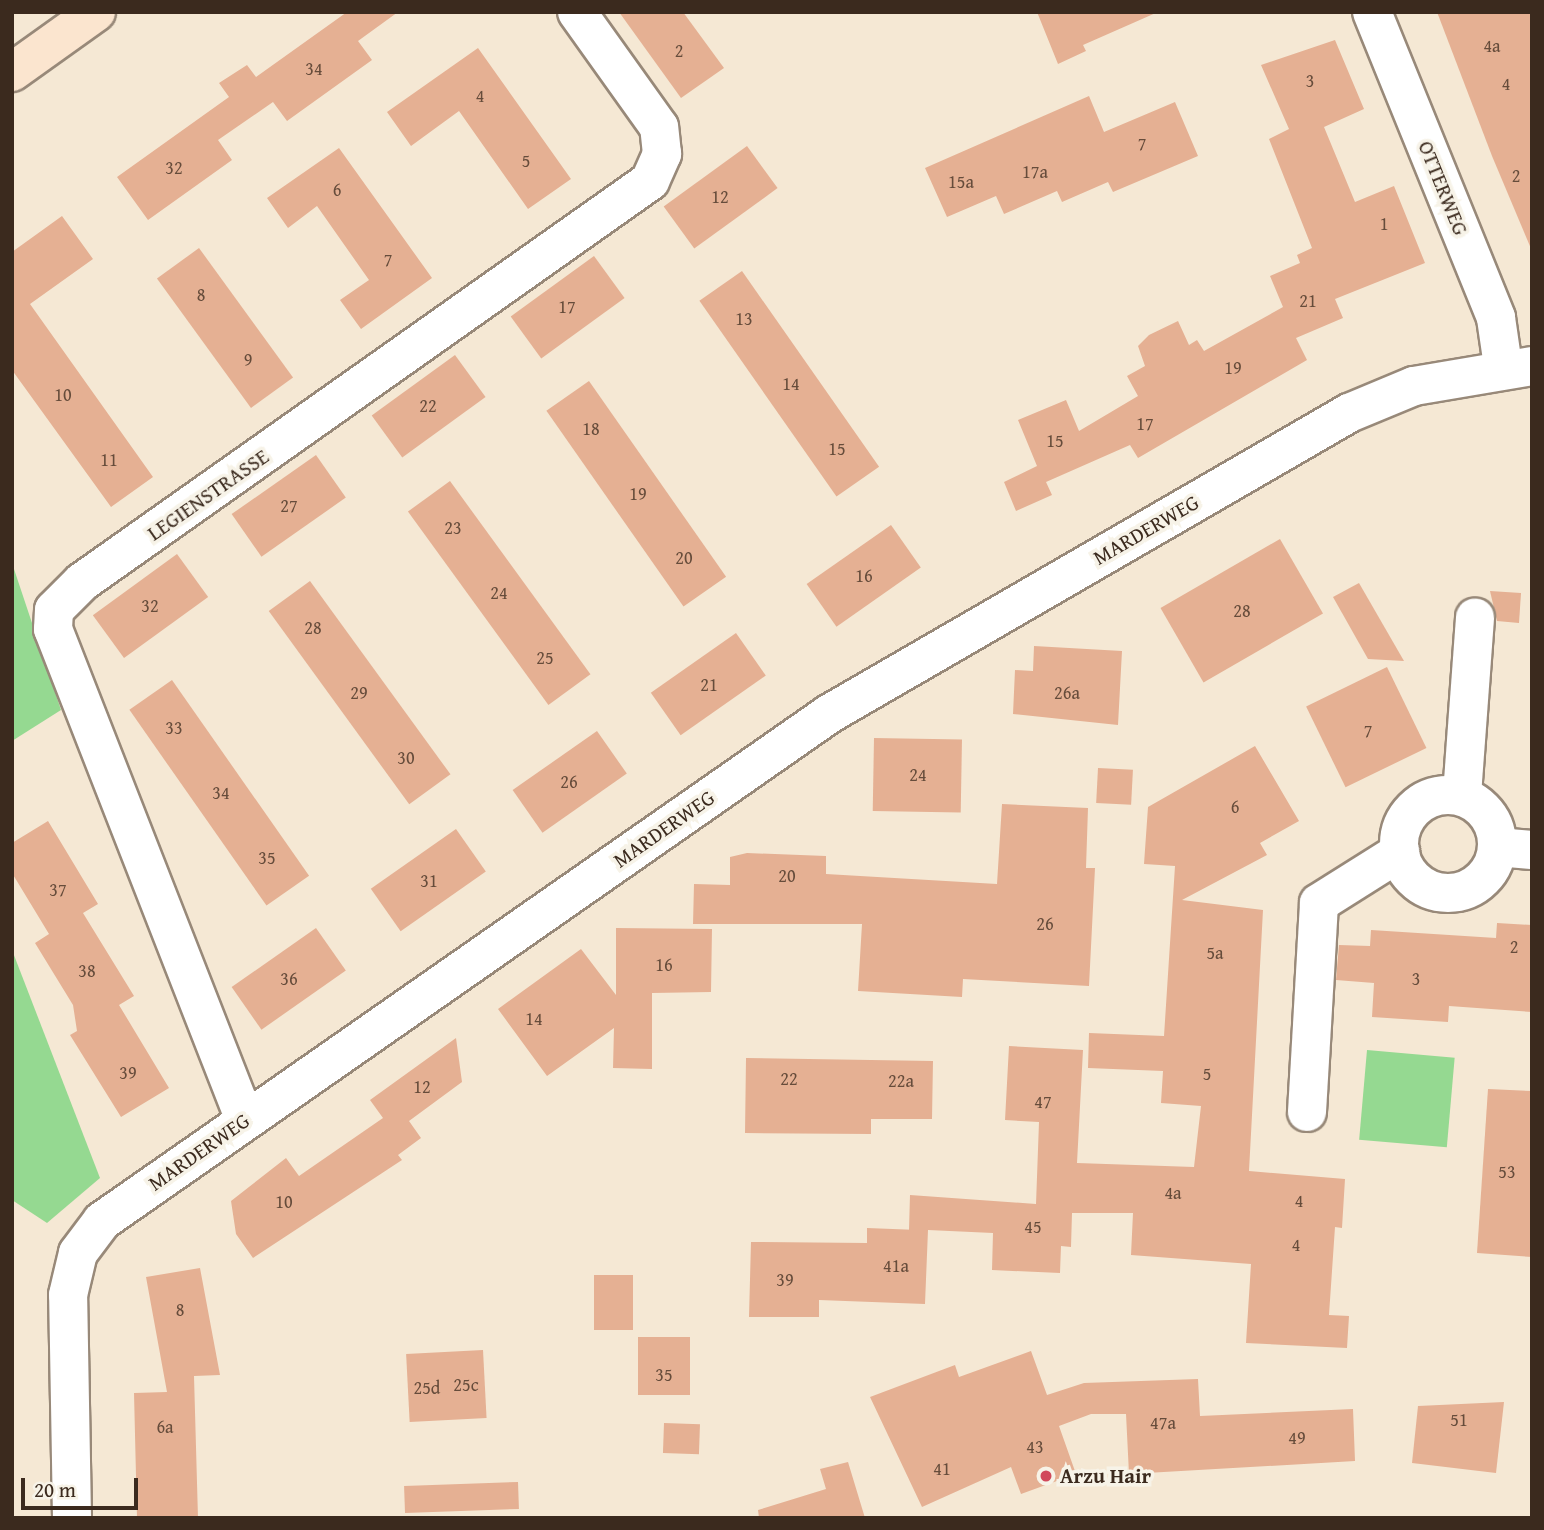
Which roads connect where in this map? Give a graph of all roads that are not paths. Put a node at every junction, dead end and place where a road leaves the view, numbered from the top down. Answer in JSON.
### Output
{"nodes":[{"id":1,"x":96,"y":12,"type":"edge"},
{"id":2,"x":577,"y":12,"type":"edge"},
{"id":3,"x":1372,"y":12,"type":"edge"},
{"id":4,"x":12,"y":72,"type":"edge"},
{"id":5,"x":1517,"y":366,"type":"edge"},
{"id":6,"x":1475,"y":617,"type":"dead end"},
{"id":7,"x":1462,"y":795,"type":"junction"},
{"id":8,"x":1515,"y":848,"type":"edge"},
{"id":9,"x":1399,"y":852,"type":"junction"},
{"id":10,"x":1307,"y":1112,"type":"dead end"},
{"id":11,"x":245,"y":1120,"type":"junction"},
{"id":12,"x":72,"y":1518,"type":"edge"}],
"edges":[{"from":1,"to":4,"type":"main road"},
{"from":2,"to":11,"type":"street","name":"LEGIENSTRASSE"},
{"from":3,"to":5,"type":"street","name":"OTTERWEG"},
{"from":5,"to":11,"type":"street","name":"MARDERWEG"},
{"from":6,"to":7,"type":"street"},
{"from":7,"to":8,"type":"street"},
{"from":7,"to":9,"type":"street"},
{"from":8,"to":9,"type":"street"},
{"from":9,"to":10,"type":"street"},
{"from":11,"to":12,"type":"street","name":"MARDERWEG"}]}
